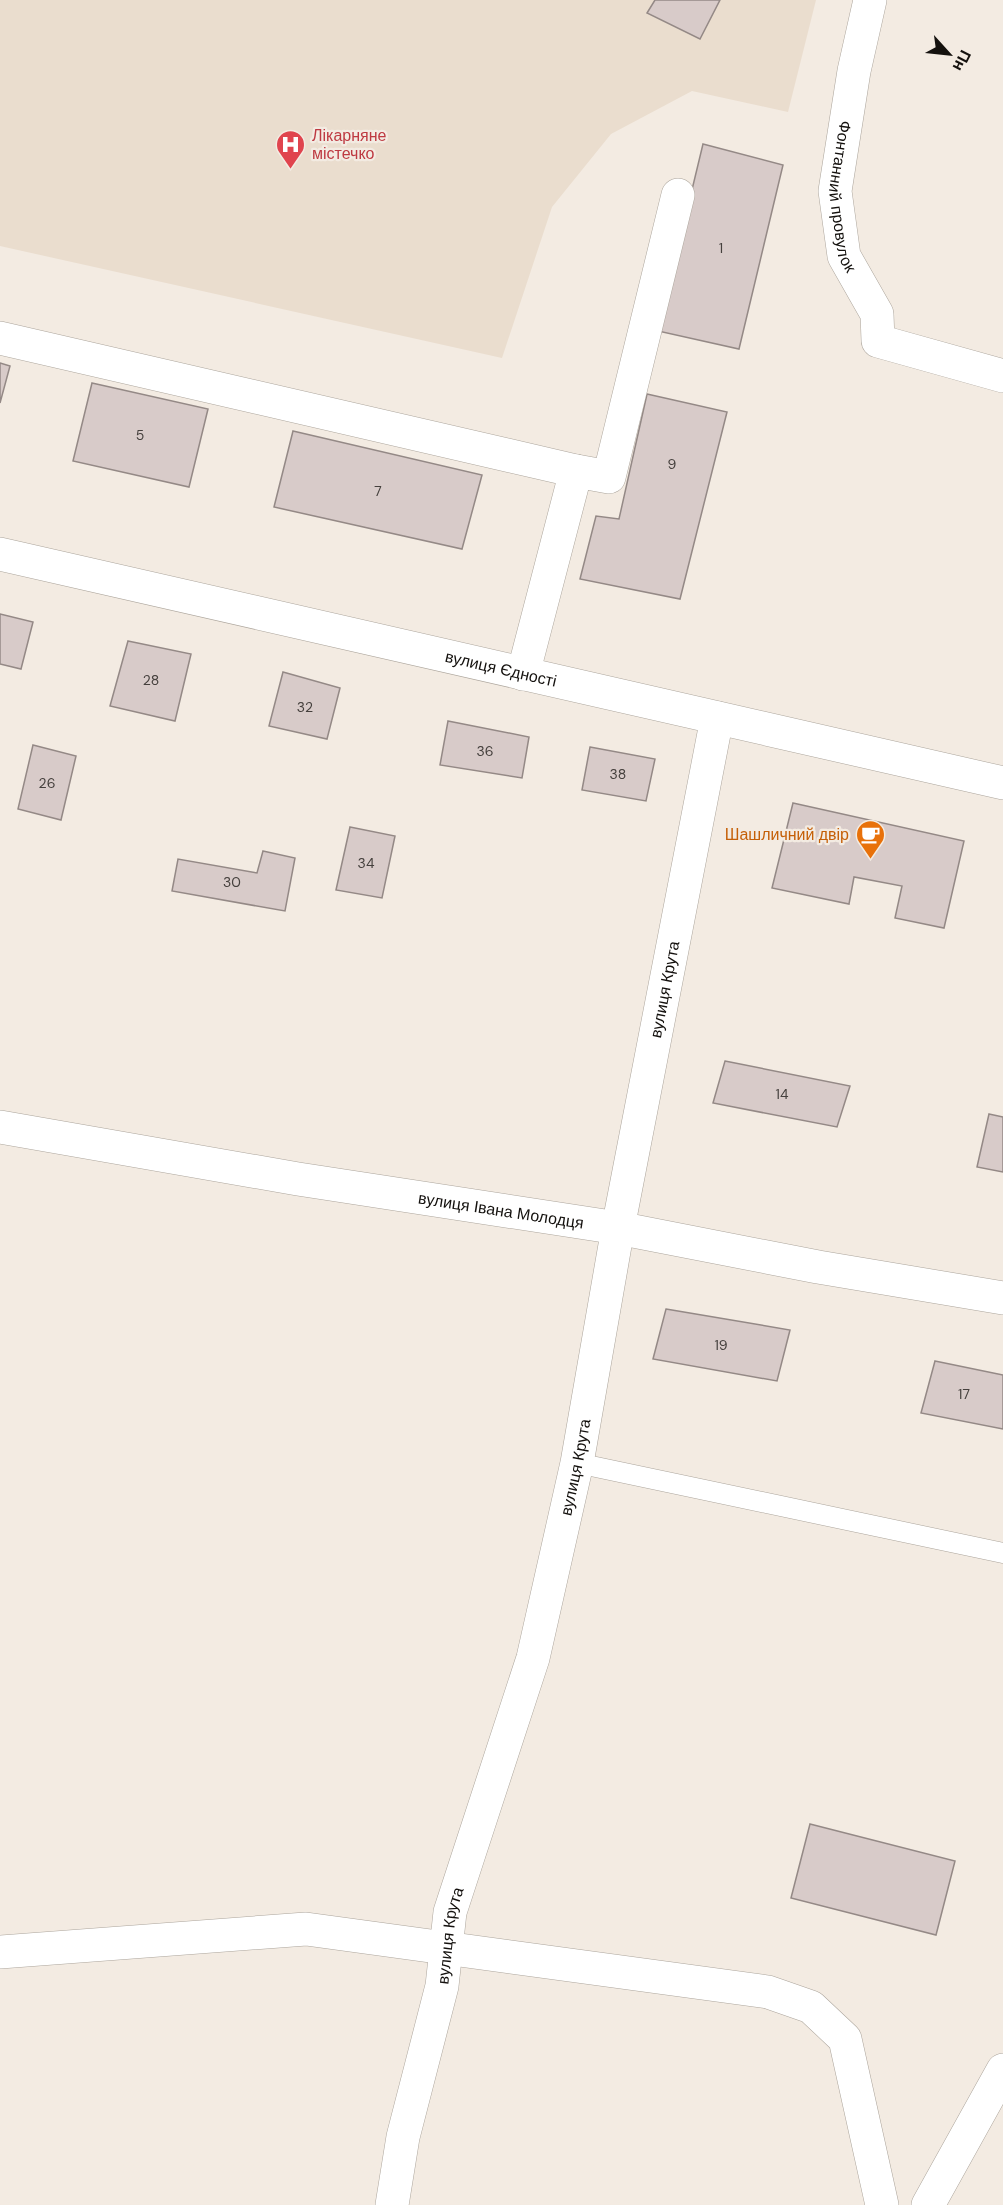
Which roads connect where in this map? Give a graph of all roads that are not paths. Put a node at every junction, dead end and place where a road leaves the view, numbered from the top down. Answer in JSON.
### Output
{"nodes":[{"id":1,"x":870,"y":0,"type":"edge"},
{"id":2,"x":678,"y":195,"type":"dead end"},
{"id":3,"x":0,"y":338,"type":"edge"},
{"id":4,"x":1003,"y":376,"type":"edge"},
{"id":5,"x":576,"y":471,"type":"junction"},
{"id":6,"x":0,"y":554,"type":"edge"},
{"id":7,"x":523,"y":674,"type":"junction"},
{"id":8,"x":717,"y":718,"type":"junction"},
{"id":9,"x":1003,"y":783,"type":"edge"},
{"id":10,"x":0,"y":1127,"type":"edge"},
{"id":11,"x":618,"y":1228,"type":"junction"},
{"id":12,"x":1003,"y":1298,"type":"edge"},
{"id":13,"x":577,"y":1463,"type":"junction"},
{"id":14,"x":1003,"y":1553,"type":"edge"},
{"id":15,"x":446,"y":1949,"type":"junction"},
{"id":16,"x":0,"y":1952,"type":"edge"},
{"id":17,"x":1003,"y":2070,"type":"edge"},
{"id":18,"x":392,"y":2205,"type":"edge"},
{"id":19,"x":882,"y":2205,"type":"edge"},
{"id":20,"x":927,"y":2205,"type":"edge"}],
"edges":[{"from":1,"to":4,"type":"street","name":"Фонтанний провулок"},
{"from":2,"to":5,"type":"street"},
{"from":3,"to":5,"type":"street"},
{"from":5,"to":7,"type":"street"},
{"from":6,"to":7,"type":"street","name":"вулиця Єдності"},
{"from":7,"to":8,"type":"street","name":"вулиця Єдності"},
{"from":8,"to":9,"type":"street","name":"вулиця Єдності"},
{"from":8,"to":11,"type":"street","name":"вулиця Крута"},
{"from":10,"to":11,"type":"street","name":"вулиця Івана Молодця"},
{"from":11,"to":12,"type":"street","name":"вулиця Івана Молодця"},
{"from":11,"to":13,"type":"street","name":"вулиця Крута"},
{"from":13,"to":14,"type":"lane"},
{"from":13,"to":15,"type":"street","name":"вулиця Крута"},
{"from":15,"to":16,"type":"street"},
{"from":15,"to":18,"type":"street","name":"вулиця Крута"},
{"from":15,"to":19,"type":"street"},
{"from":17,"to":20,"type":"street"}]}
